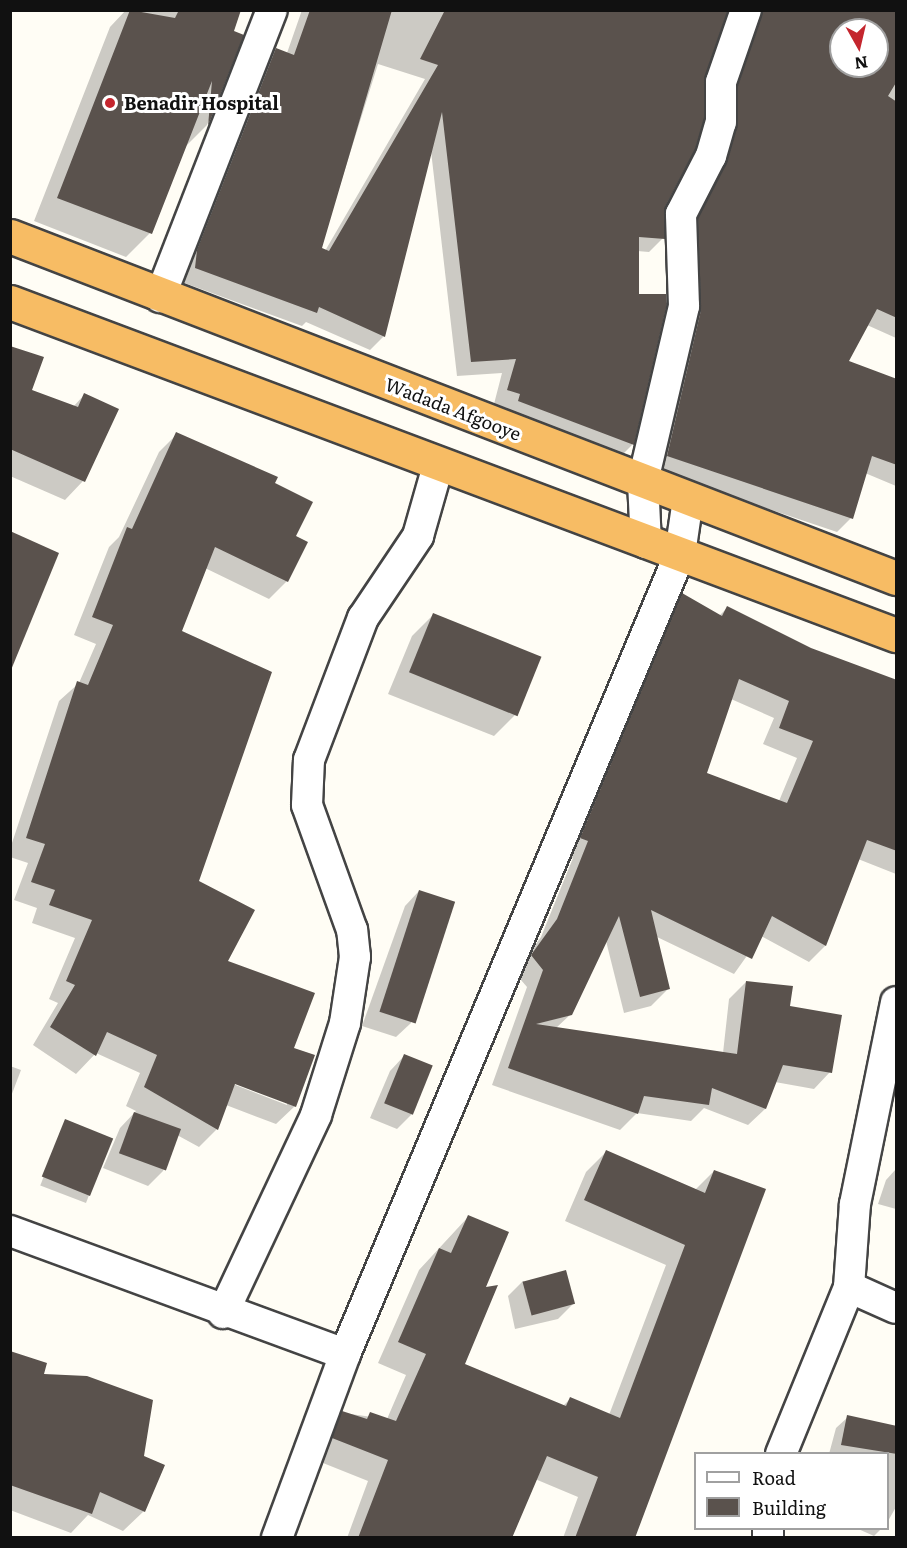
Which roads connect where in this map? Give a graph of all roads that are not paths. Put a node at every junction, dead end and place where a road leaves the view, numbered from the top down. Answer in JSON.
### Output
{"nodes":[{"id":1,"x":273,"y":10,"type":"edge"},
{"id":2,"x":746,"y":10,"type":"edge"},
{"id":3,"x":10,"y":236,"type":"edge"},
{"id":4,"x":160,"y":297,"type":"junction"},
{"id":5,"x":10,"y":303,"type":"edge"},
{"id":6,"x":438,"y":466,"type":"junction"},
{"id":7,"x":643,"y":481,"type":"junction"},
{"id":8,"x":688,"y":499,"type":"junction"},
{"id":9,"x":646,"y":543,"type":"junction"},
{"id":10,"x":680,"y":554,"type":"junction"},
{"id":11,"x":897,"y":578,"type":"edge"},
{"id":12,"x":897,"y":635,"type":"edge"},
{"id":13,"x":897,"y":1002,"type":"edge"},
{"id":14,"x":10,"y":1232,"type":"edge"},
{"id":15,"x":849,"y":1287,"type":"junction"},
{"id":16,"x":897,"y":1308,"type":"edge"},
{"id":17,"x":223,"y":1313,"type":"junction"},
{"id":18,"x":345,"y":1354,"type":"junction"},
{"id":19,"x":782,"y":1452,"type":"edge"},
{"id":20,"x":277,"y":1538,"type":"edge"}],
"edges":[{"from":1,"to":4,"type":"street"},
{"from":2,"to":7,"type":"street"},
{"from":3,"to":4,"type":"highway","name":"Wadada Afgooye"},
{"from":4,"to":7,"type":"highway","name":"Wadada Afgooye"},
{"from":5,"to":6,"type":"highway"},
{"from":6,"to":9,"type":"highway"},
{"from":6,"to":17,"type":"street"},
{"from":7,"to":8,"type":"highway","name":"Wadada Afgooye"},
{"from":7,"to":9,"type":"street"},
{"from":8,"to":10,"type":"street"},
{"from":8,"to":11,"type":"highway","name":"Wadada Afgooye"},
{"from":9,"to":10,"type":"highway"},
{"from":10,"to":12,"type":"highway"},
{"from":10,"to":18,"type":"street"},
{"from":13,"to":15,"type":"street"},
{"from":14,"to":17,"type":"street"},
{"from":15,"to":16,"type":"street"},
{"from":15,"to":19,"type":"street"},
{"from":17,"to":18,"type":"street"},
{"from":18,"to":20,"type":"street"}]}
